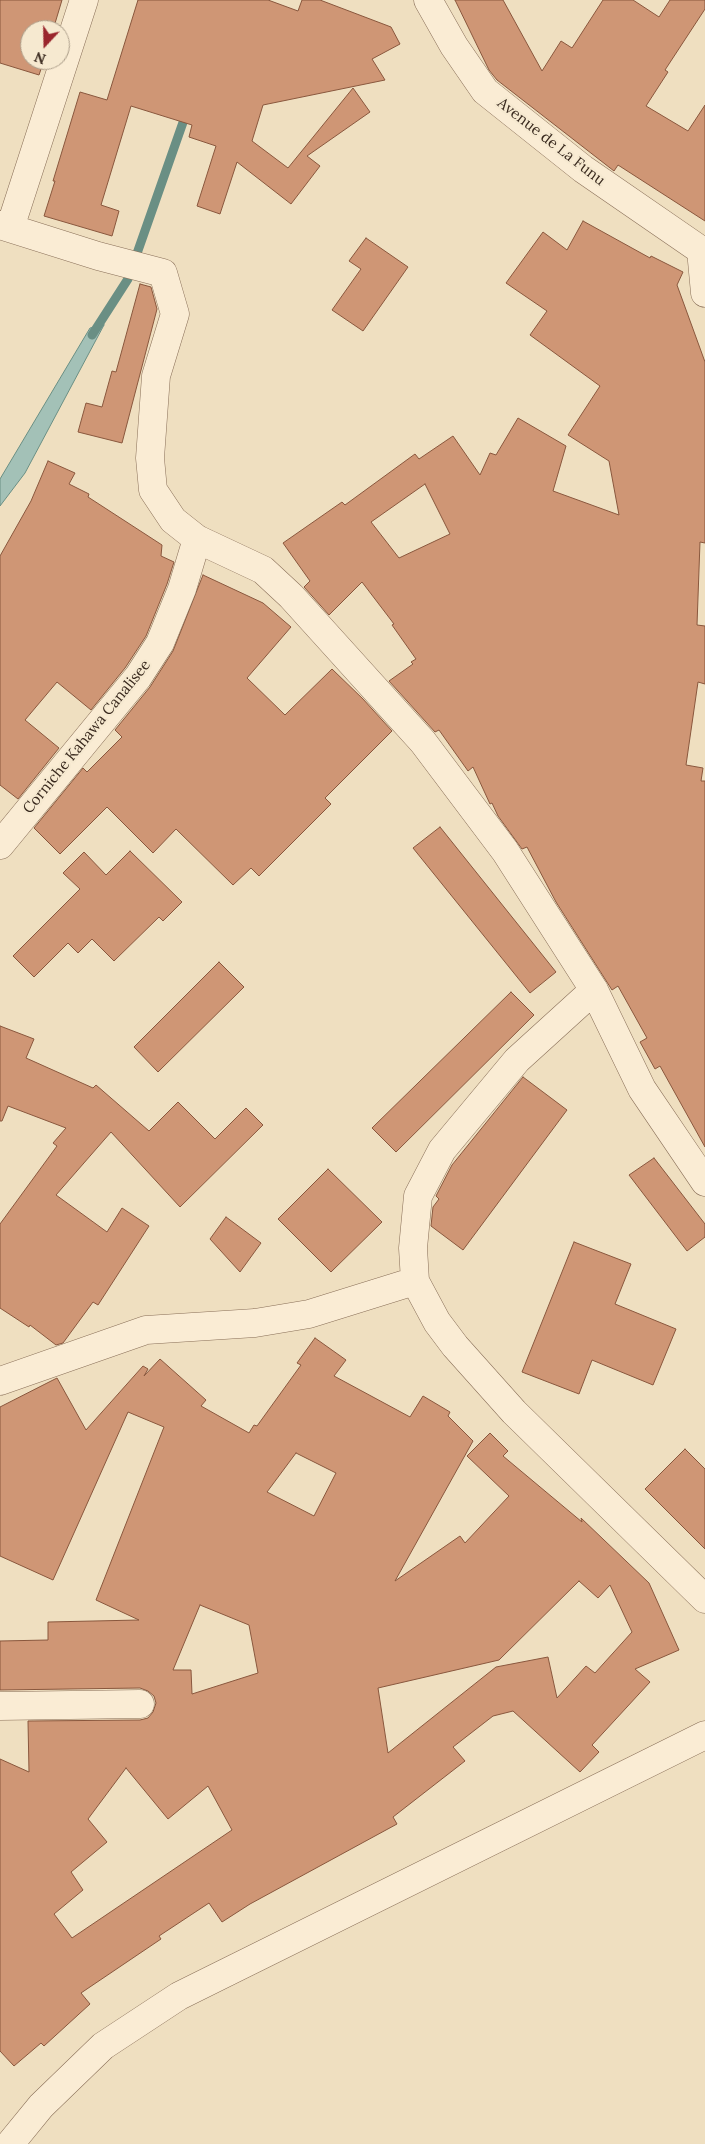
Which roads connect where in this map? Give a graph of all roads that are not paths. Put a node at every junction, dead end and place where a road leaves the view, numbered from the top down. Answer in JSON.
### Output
{"nodes":[{"id":1,"x":84,"y":0,"type":"edge"},
{"id":2,"x":428,"y":0,"type":"edge"},
{"id":3,"x":5,"y":227,"type":"edge"},
{"id":4,"x":703,"y":252,"type":"edge"},
{"id":5,"x":705,"y":293,"type":"edge"},
{"id":6,"x":197,"y":539,"type":"junction"},
{"id":7,"x":0,"y":845,"type":"edge"},
{"id":8,"x":594,"y":990,"type":"junction"},
{"id":9,"x":705,"y":1182,"type":"edge"},
{"id":10,"x":415,"y":1282,"type":"junction"},
{"id":11,"x":0,"y":1381,"type":"edge"},
{"id":12,"x":705,"y":1599,"type":"edge"},
{"id":13,"x":140,"y":1704,"type":"dead end"},
{"id":14,"x":0,"y":1706,"type":"edge"},
{"id":15,"x":705,"y":1735,"type":"edge"},
{"id":16,"x":10,"y":2144,"type":"edge"}],
"edges":[{"from":1,"to":3,"type":"street"},
{"from":2,"to":4,"type":"street","name":"Avenue de La Funu"},
{"from":3,"to":6,"type":"street"},
{"from":4,"to":5,"type":"street"},
{"from":6,"to":7,"type":"street","name":"Corniche Kahawa Canalisee"},
{"from":6,"to":8,"type":"street"},
{"from":8,"to":9,"type":"street"},
{"from":8,"to":10,"type":"street"},
{"from":10,"to":11,"type":"street"},
{"from":10,"to":12,"type":"street"},
{"from":13,"to":14,"type":"street"},
{"from":15,"to":16,"type":"street"}]}
